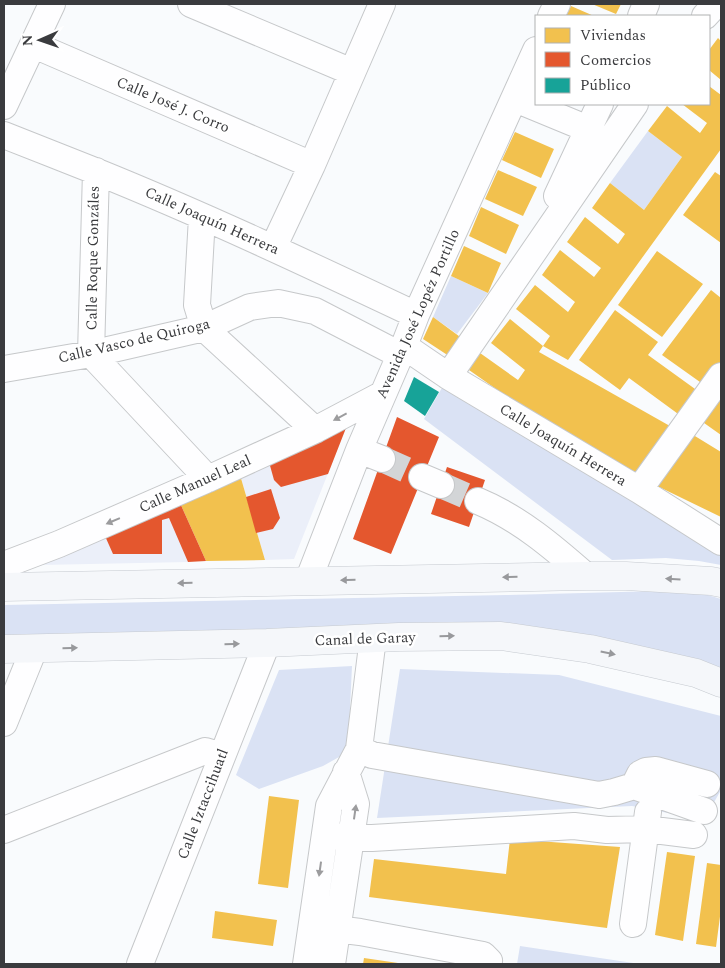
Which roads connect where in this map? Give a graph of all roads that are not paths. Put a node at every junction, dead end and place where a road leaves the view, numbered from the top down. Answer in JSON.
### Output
{"nodes":[{"id":1,"x":52,"y":4,"type":"edge"},
{"id":2,"x":190,"y":4,"type":"edge"},
{"id":3,"x":382,"y":4,"type":"edge"},
{"id":4,"x":716,"y":4,"type":"edge"},
{"id":5,"x":706,"y":15,"type":"edge"},
{"id":6,"x":34,"y":45,"type":"junction"},
{"id":7,"x":535,"y":52,"type":"edge"},
{"id":8,"x":352,"y":72,"type":"junction"},
{"id":9,"x":535,"y":79,"type":"edge"},
{"id":10,"x":600,"y":105,"type":"edge"},
{"id":11,"x":633,"y":105,"type":"edge"},
{"id":12,"x":4,"y":106,"type":"edge"},
{"id":13,"x":588,"y":129,"type":"junction"},
{"id":14,"x":4,"y":135,"type":"edge"},
{"id":15,"x":312,"y":165,"type":"junction"},
{"id":16,"x":96,"y":171,"type":"junction"},
{"id":17,"x":202,"y":217,"type":"junction"},
{"id":18,"x":273,"y":248,"type":"junction"},
{"id":19,"x":525,"y":265,"type":"junction"},
{"id":20,"x":416,"y":315,"type":"junction"},
{"id":21,"x":204,"y":328,"type":"junction"},
{"id":22,"x":402,"y":350,"type":"junction"},
{"id":23,"x":91,"y":354,"type":"junction"},
{"id":24,"x":4,"y":369,"type":"edge"},
{"id":25,"x":448,"y":376,"type":"junction"},
{"id":26,"x":721,"y":376,"type":"edge"},
{"id":27,"x":383,"y":394,"type":"junction"},
{"id":28,"x":315,"y":430,"type":"junction"},
{"id":29,"x":208,"y":479,"type":"junction"},
{"id":30,"x":639,"y":490,"type":"junction"},
{"id":31,"x":478,"y":501,"type":"tunnel mouth"},
{"id":32,"x":721,"y":542,"type":"edge"},
{"id":33,"x":59,"y":544,"type":"junction"},
{"id":34,"x":4,"y":545,"type":"edge"},
{"id":35,"x":4,"y":565,"type":"edge"},
{"id":36,"x":586,"y":576,"type":"junction"},
{"id":37,"x":308,"y":581,"type":"junction"},
{"id":38,"x":721,"y":583,"type":"edge"},
{"id":39,"x":4,"y":587,"type":"edge"},
{"id":40,"x":373,"y":638,"type":"junction"},
{"id":41,"x":267,"y":643,"type":"junction"},
{"id":42,"x":4,"y":649,"type":"edge"},
{"id":43,"x":30,"y":660,"type":"junction"},
{"id":44,"x":721,"y":684,"type":"edge"},
{"id":45,"x":4,"y":722,"type":"edge"},
{"id":46,"x":359,"y":749,"type":"junction"},
{"id":47,"x":222,"y":756,"type":"junction"},
{"id":48,"x":346,"y":772,"type":"junction"},
{"id":49,"x":707,"y":784,"type":"dead end"},
{"id":50,"x":642,"y":789,"type":"junction"},
{"id":51,"x":704,"y":811,"type":"dead end"},
{"id":52,"x":646,"y":829,"type":"junction"},
{"id":53,"x":4,"y":830,"type":"edge"},
{"id":54,"x":694,"y":835,"type":"dead end"},
{"id":55,"x":325,"y":836,"type":"junction"},
{"id":56,"x":351,"y":838,"type":"junction"},
{"id":57,"x":632,"y":924,"type":"dead end"},
{"id":58,"x":312,"y":926,"type":"junction"},
{"id":59,"x":337,"y":930,"type":"junction"},
{"id":60,"x":140,"y":964,"type":"edge"},
{"id":61,"x":306,"y":964,"type":"edge"},
{"id":62,"x":332,"y":964,"type":"edge"},
{"id":63,"x":488,"y":964,"type":"edge"}],
"edges":[{"from":1,"to":6,"type":"street"},
{"from":2,"to":8,"type":"street"},
{"from":3,"to":8,"type":"street"},
{"from":4,"to":5,"type":"street"},
{"from":6,"to":12,"type":"street"},
{"from":6,"to":15,"type":"street","name":"Calle José J. Corro"},
{"from":7,"to":20,"type":"street","name":"Avenida José Lopéz Portillo"},
{"from":8,"to":15,"type":"street"},
{"from":9,"to":13,"type":"street"},
{"from":10,"to":13,"type":"street"},
{"from":11,"to":19,"type":"street"},
{"from":13,"to":19,"type":"street"},
{"from":14,"to":16,"type":"street","name":"Calle Joaquín Herrera"},
{"from":15,"to":18,"type":"street"},
{"from":16,"to":17,"type":"street","name":"Calle Joaquín Herrera"},
{"from":16,"to":23,"type":"street","name":"Calle Roque Gonzáles"},
{"from":17,"to":18,"type":"street","name":"Calle Joaquín Herrera"},
{"from":17,"to":21,"type":"street"},
{"from":18,"to":20,"type":"street","name":"Calle Joaquín Herrera"},
{"from":19,"to":25,"type":"street"},
{"from":20,"to":22,"type":"street","name":"Avenida José Lopéz Portillo"},
{"from":21,"to":22,"type":"street","name":"Calle Vasco de Quiroga"},
{"from":21,"to":23,"type":"street","name":"Calle Vasco de Quiroga"},
{"from":21,"to":28,"type":"street"},
{"from":22,"to":25,"type":"street","name":"Calle Joaquín Herrera"},
{"from":22,"to":27,"type":"street","name":"Avenida José Lopéz Portillo"},
{"from":23,"to":24,"type":"street","name":"Calle Vasco de Quiroga"},
{"from":23,"to":29,"type":"street"},
{"from":25,"to":30,"type":"street","name":"Calle Joaquín Herrera"},
{"from":26,"to":30,"type":"street"},
{"from":27,"to":28,"type":"street","name":"Calle Manuel Leal","one_way":true},
{"from":27,"to":37,"type":"street","name":"Avenida José Lopéz Portillo"},
{"from":28,"to":29,"type":"street","name":"Calle Manuel Leal"},
{"from":29,"to":33,"type":"street","name":"Calle Manuel Leal","one_way":true},
{"from":30,"to":32,"type":"street","name":"Calle Joaquín Herrera"},
{"from":31,"to":36,"type":"street"},
{"from":33,"to":34,"type":"street"},
{"from":33,"to":35,"type":"street","name":"Calle Manuel Leal"},
{"from":36,"to":37,"type":"main road","one_way":true},
{"from":38,"to":36,"type":"main road","one_way":true},
{"from":37,"to":39,"type":"main road","one_way":true},
{"from":40,"to":41,"type":"main road","name":"Canal de Garay"},
{"from":40,"to":44,"type":"main road","name":"Canal de Garay","one_way":true},
{"from":40,"to":46,"type":"street"},
{"from":43,"to":41,"type":"main road","name":"Canal de Garay","one_way":true},
{"from":41,"to":47,"type":"street","name":"Calle Iztaccihuatl"},
{"from":42,"to":43,"type":"main road","name":"Canal de Garay"},
{"from":43,"to":45,"type":"street"},
{"from":46,"to":48,"type":"street"},
{"from":46,"to":50,"type":"street"},
{"from":47,"to":53,"type":"street"},
{"from":47,"to":60,"type":"street","name":"Calle Iztaccihuatl"},
{"from":48,"to":55,"type":"street"},
{"from":56,"to":48,"type":"street","one_way":true},
{"from":49,"to":50,"type":"street"},
{"from":50,"to":51,"type":"street"},
{"from":50,"to":52,"type":"street"},
{"from":52,"to":54,"type":"street"},
{"from":52,"to":56,"type":"street"},
{"from":52,"to":57,"type":"street"},
{"from":55,"to":56,"type":"street"},
{"from":55,"to":58,"type":"street","one_way":true},
{"from":56,"to":59,"type":"street"},
{"from":58,"to":59,"type":"street"},
{"from":58,"to":61,"type":"street"},
{"from":59,"to":62,"type":"street"},
{"from":59,"to":63,"type":"street"}]}
